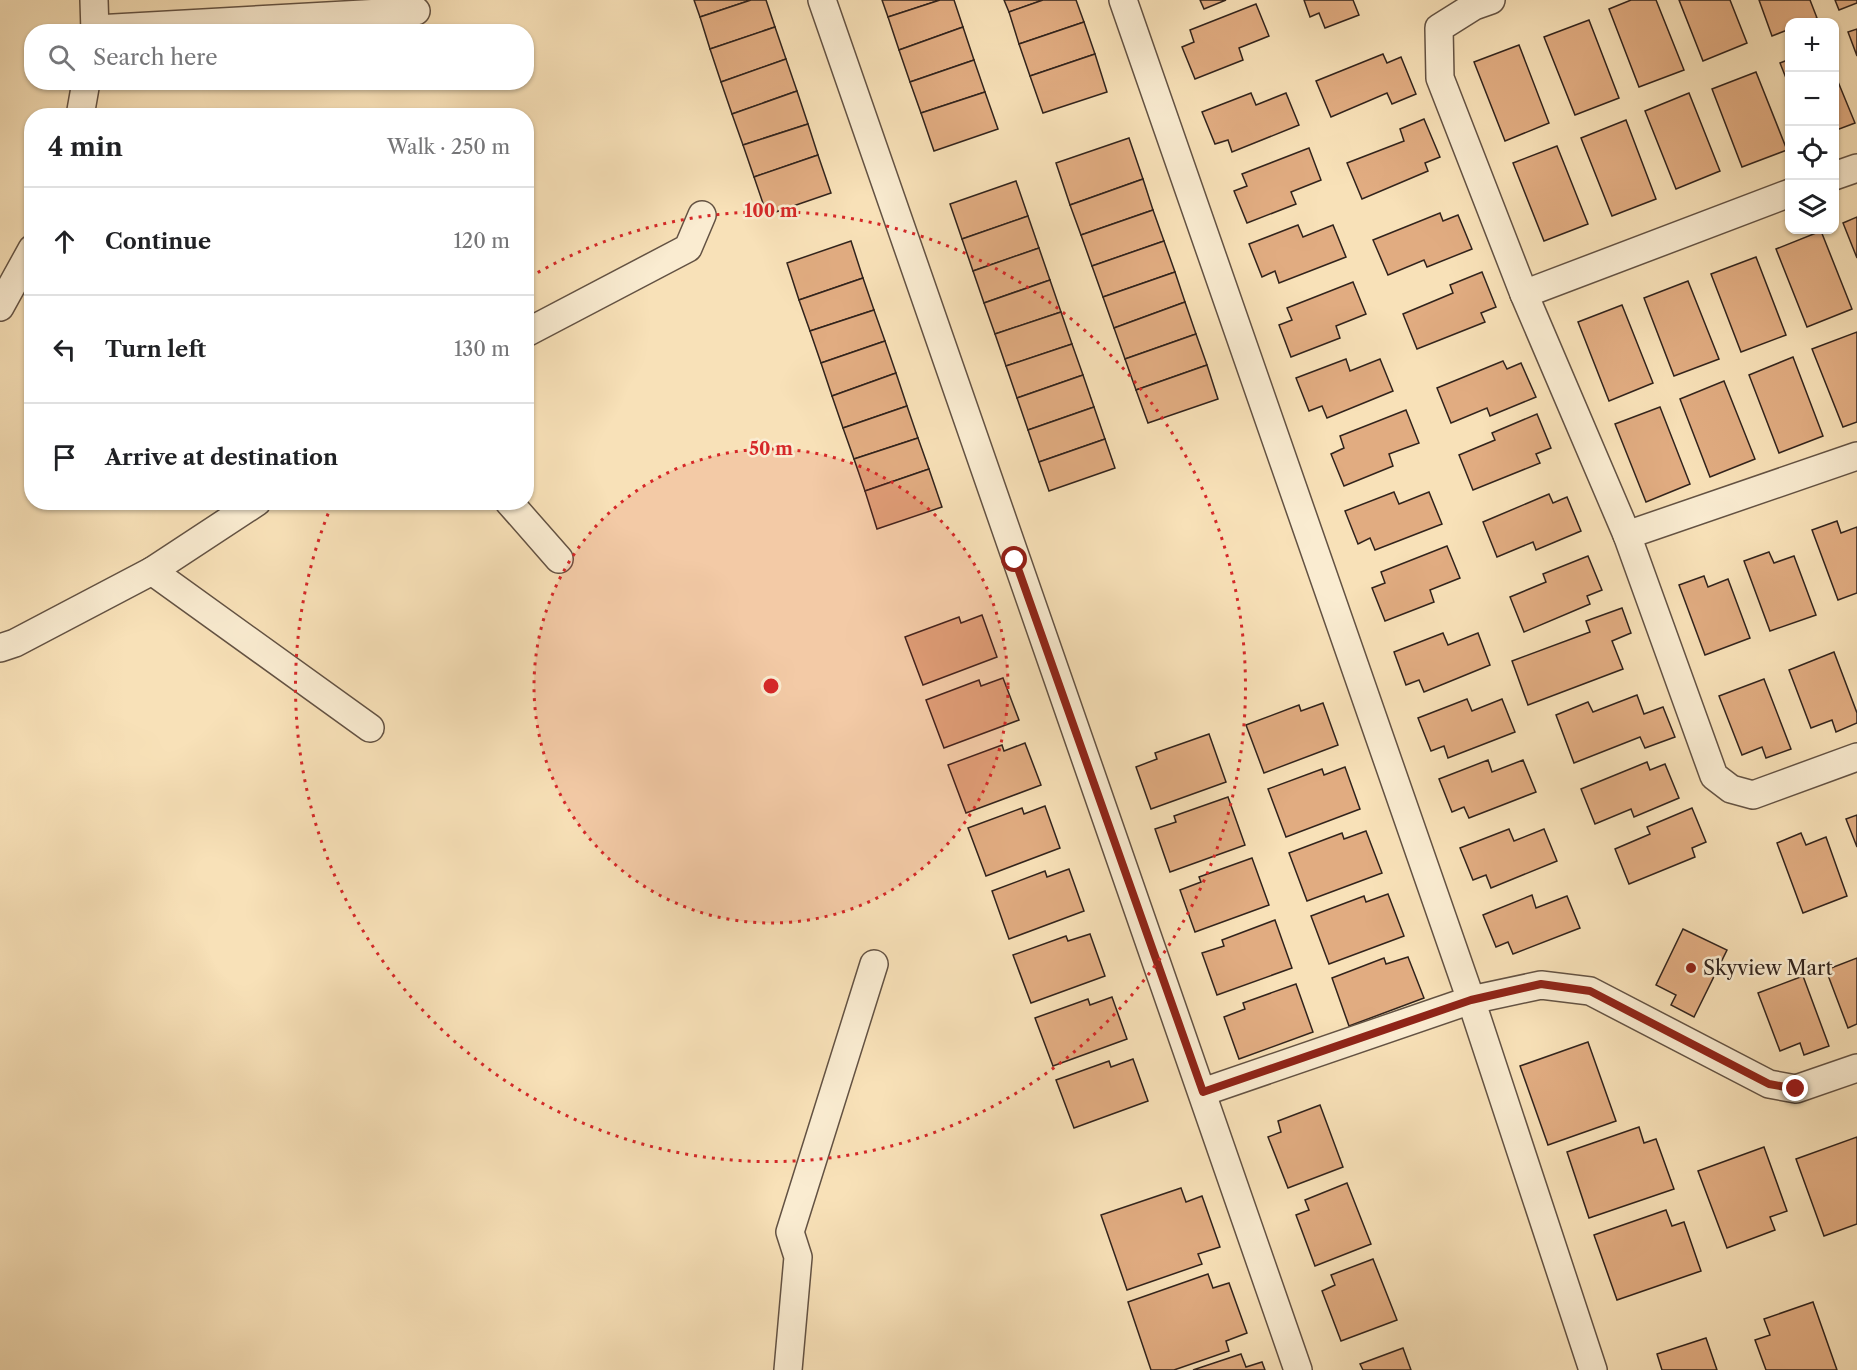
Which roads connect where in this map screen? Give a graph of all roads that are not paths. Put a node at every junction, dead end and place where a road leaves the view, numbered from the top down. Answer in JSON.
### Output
{"nodes":[{"id":1,"x":94,"y":0,"type":"edge"},
{"id":2,"x":822,"y":0,"type":"edge"},
{"id":3,"x":1123,"y":0,"type":"edge"},
{"id":4,"x":1491,"y":0,"type":"edge"},
{"id":5,"x":416,"y":11,"type":"dead end"},
{"id":6,"x":96,"y":24,"type":"edge"},
{"id":7,"x":197,"y":24,"type":"edge"},
{"id":8,"x":85,"y":90,"type":"edge"},
{"id":9,"x":81,"y":108,"type":"edge"},
{"id":10,"x":1857,"y":168,"type":"edge"},
{"id":11,"x":1839,"y":174,"type":"edge"},
{"id":12,"x":1785,"y":195,"type":"edge"},
{"id":13,"x":702,"y":215,"type":"dead end"},
{"id":14,"x":24,"y":264,"type":"edge"},
{"id":15,"x":1524,"y":294,"type":"junction"},
{"id":16,"x":0,"y":307,"type":"edge"},
{"id":17,"x":534,"y":329,"type":"edge"},
{"id":18,"x":1857,"y":456,"type":"edge"},
{"id":19,"x":245,"y":510,"type":"edge"},
{"id":20,"x":516,"y":510,"type":"edge"},
{"id":21,"x":1627,"y":535,"type":"junction"},
{"id":22,"x":559,"y":559,"type":"dead end"},
{"id":23,"x":152,"y":571,"type":"junction"},
{"id":24,"x":0,"y":648,"type":"edge"},
{"id":25,"x":370,"y":728,"type":"dead end"},
{"id":26,"x":1857,"y":757,"type":"edge"},
{"id":27,"x":874,"y":964,"type":"dead end"},
{"id":28,"x":1471,"y":1000,"type":"junction"},
{"id":29,"x":1857,"y":1068,"type":"edge"},
{"id":30,"x":1203,"y":1092,"type":"junction"},
{"id":31,"x":789,"y":1370,"type":"edge"},
{"id":32,"x":1298,"y":1370,"type":"edge"},
{"id":33,"x":1593,"y":1370,"type":"edge"}],
"edges":[{"from":1,"to":6,"type":"street"},
{"from":2,"to":30,"type":"street"},
{"from":3,"to":28,"type":"street"},
{"from":4,"to":15,"type":"street"},
{"from":5,"to":7,"type":"street"},
{"from":8,"to":9,"type":"street"},
{"from":10,"to":11,"type":"street"},
{"from":12,"to":15,"type":"street"},
{"from":13,"to":17,"type":"street"},
{"from":14,"to":16,"type":"street"},
{"from":15,"to":21,"type":"street"},
{"from":18,"to":21,"type":"street"},
{"from":19,"to":23,"type":"street"},
{"from":20,"to":22,"type":"street"},
{"from":21,"to":26,"type":"street"},
{"from":23,"to":24,"type":"street"},
{"from":23,"to":25,"type":"street"},
{"from":27,"to":31,"type":"street"},
{"from":28,"to":29,"type":"street"},
{"from":28,"to":30,"type":"street"},
{"from":28,"to":33,"type":"street"},
{"from":30,"to":32,"type":"street"}]}
